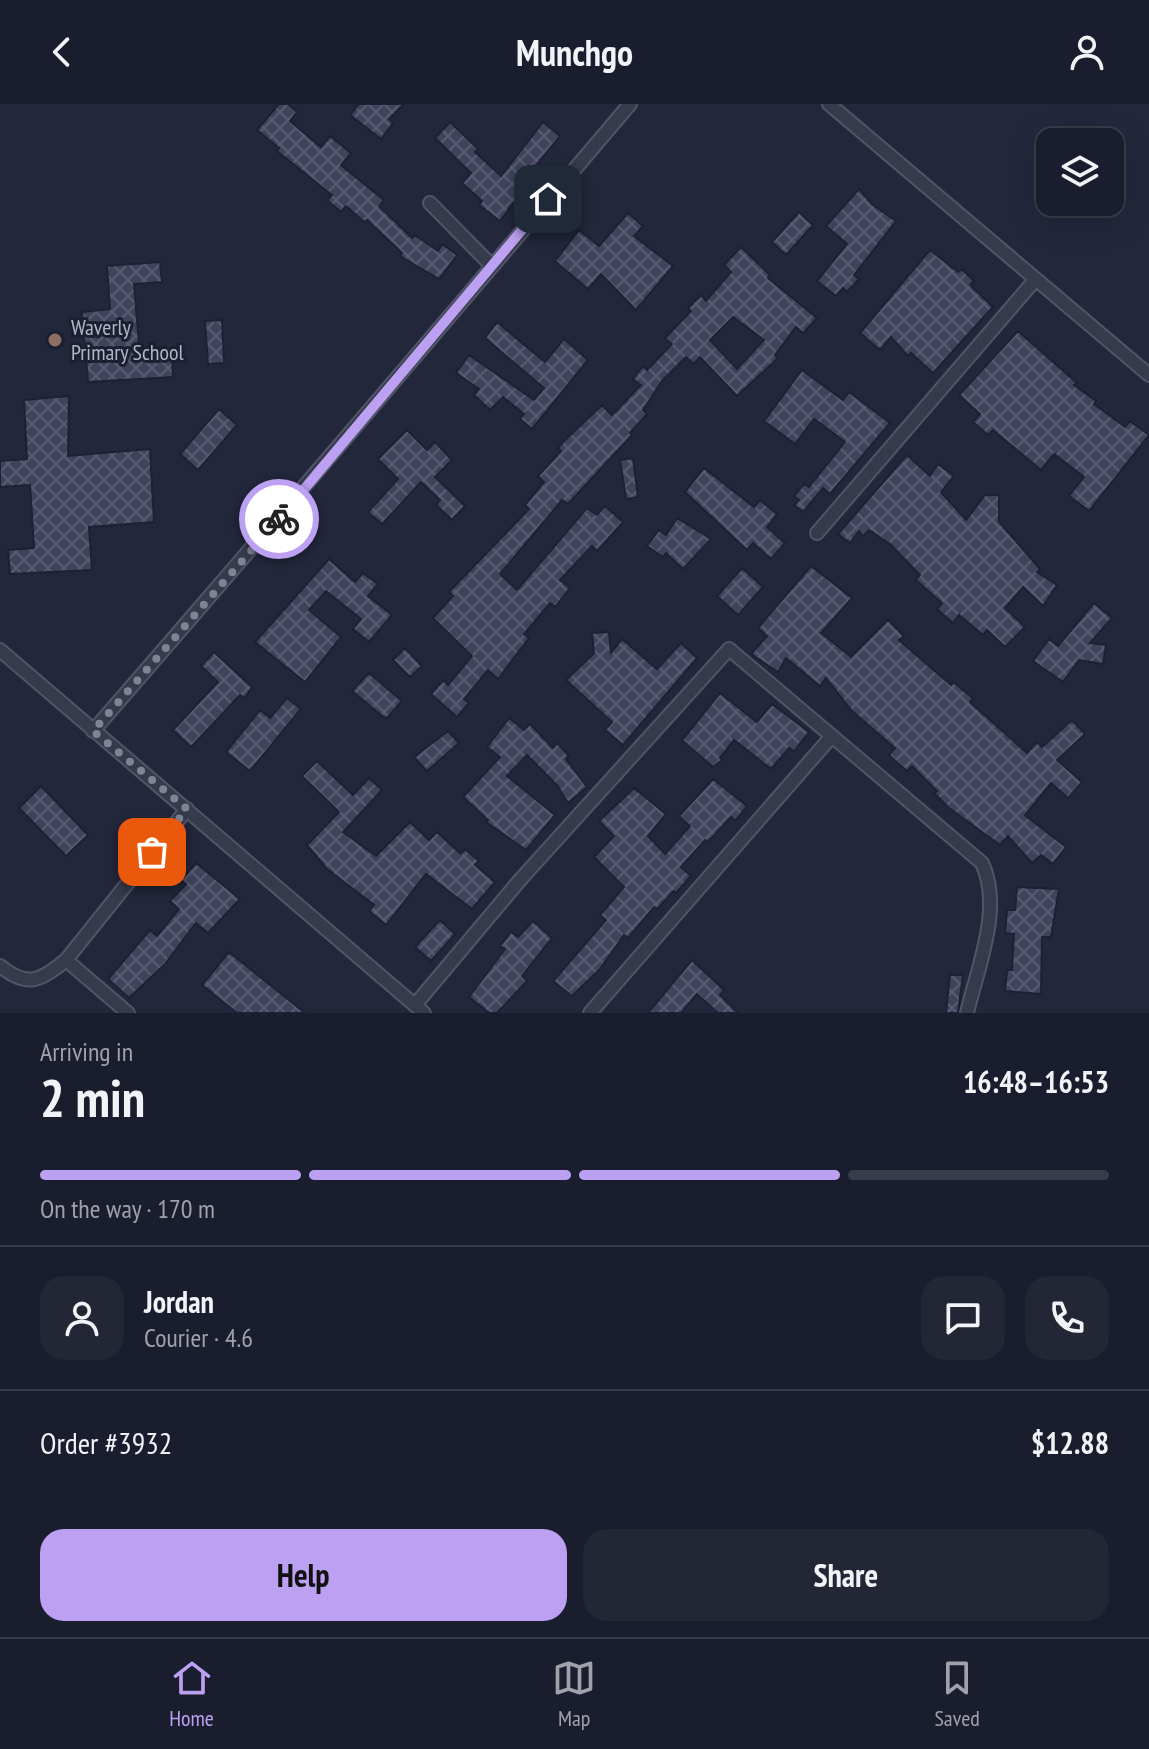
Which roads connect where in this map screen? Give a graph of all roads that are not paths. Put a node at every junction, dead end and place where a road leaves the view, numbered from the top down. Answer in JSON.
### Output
{"nodes":[{"id":1,"x":630,"y":104,"type":"edge"},
{"id":2,"x":829,"y":104,"type":"edge"},
{"id":3,"x":430,"y":203,"type":"dead end"},
{"id":4,"x":491,"y":265,"type":"junction"},
{"id":5,"x":1035,"y":280,"type":"junction"},
{"id":6,"x":1149,"y":375,"type":"edge"},
{"id":7,"x":817,"y":533,"type":"dead end"},
{"id":8,"x":0,"y":650,"type":"edge"},
{"id":9,"x":93,"y":731,"type":"junction"},
{"id":10,"x":832,"y":736,"type":"junction"},
{"id":11,"x":187,"y":809,"type":"junction"},
{"id":12,"x":66,"y":960,"type":"junction"},
{"id":13,"x":0,"y":966,"type":"edge"},
{"id":14,"x":420,"y":1009,"type":"edge"},
{"id":15,"x":128,"y":1013,"type":"edge"},
{"id":16,"x":590,"y":1013,"type":"edge"},
{"id":17,"x":967,"y":1013,"type":"edge"}],
"edges":[{"from":1,"to":4,"type":"street"},
{"from":2,"to":5,"type":"street"},
{"from":3,"to":4,"type":"street"},
{"from":4,"to":9,"type":"street"},
{"from":5,"to":6,"type":"street"},
{"from":5,"to":7,"type":"street"},
{"from":8,"to":9,"type":"street"},
{"from":9,"to":11,"type":"street"},
{"from":10,"to":14,"type":"street"},
{"from":10,"to":16,"type":"street"},
{"from":10,"to":17,"type":"street"},
{"from":11,"to":12,"type":"street"},
{"from":11,"to":14,"type":"street"},
{"from":12,"to":13,"type":"street"},
{"from":12,"to":15,"type":"street"}]}
